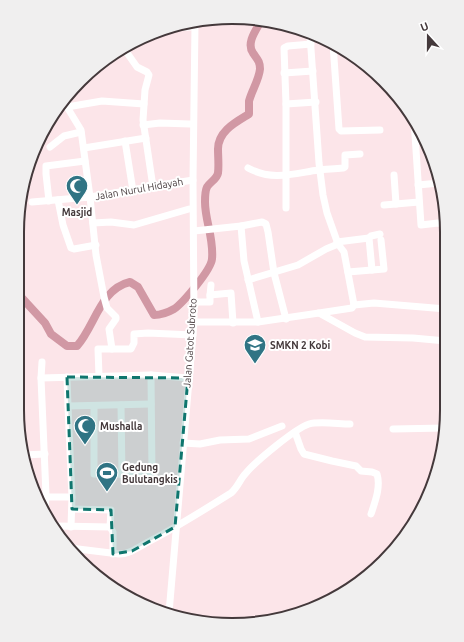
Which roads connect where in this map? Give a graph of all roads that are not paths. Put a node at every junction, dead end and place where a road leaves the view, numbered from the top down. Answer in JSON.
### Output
{"nodes":[{"id":1,"x":192,"y":28,"type":"edge"},
{"id":2,"x":310,"y":39,"type":"edge"},
{"id":3,"x":311,"y":44,"type":"junction"},
{"id":4,"x":334,"y":51,"type":"edge"},
{"id":5,"x":127,"y":53,"type":"edge"},
{"id":6,"x":313,"y":71,"type":"junction"},
{"id":7,"x":284,"y":73,"type":"junction"},
{"id":8,"x":192,"y":99,"type":"junction"},
{"id":9,"x":316,"y":102,"type":"junction"},
{"id":10,"x":144,"y":104,"type":"junction"},
{"id":11,"x":286,"y":104,"type":"junction"},
{"id":12,"x":67,"y":105,"type":"edge"},
{"id":13,"x":66,"y":107,"type":"edge"},
{"id":14,"x":190,"y":124,"type":"junction"},
{"id":15,"x":144,"y":125,"type":"junction"},
{"id":16,"x":380,"y":130,"type":"dead end"},
{"id":17,"x":81,"y":132,"type":"junction"},
{"id":18,"x":415,"y":133,"type":"edge"},
{"id":19,"x":146,"y":138,"type":"junction"},
{"id":20,"x":125,"y":141,"type":"junction"},
{"id":21,"x":50,"y":147,"type":"dead end"},
{"id":22,"x":84,"y":148,"type":"junction"},
{"id":23,"x":360,"y":154,"type":"dead end"},
{"id":24,"x":85,"y":161,"type":"junction"},
{"id":25,"x":248,"y":168,"type":"dead end"},
{"id":26,"x":320,"y":170,"type":"junction"},
{"id":27,"x":394,"y":175,"type":"dead end"},
{"id":28,"x":285,"y":176,"type":"junction"},
{"id":29,"x":191,"y":180,"type":"junction"},
{"id":30,"x":434,"y":183,"type":"edge"},
{"id":31,"x":418,"y":185,"type":"junction"},
{"id":32,"x":154,"y":187,"type":"junction"},
{"id":33,"x":133,"y":191,"type":"junction"},
{"id":34,"x":90,"y":197,"type":"junction"},
{"id":35,"x":58,"y":200,"type":"junction"},
{"id":36,"x":49,"y":201,"type":"junction"},
{"id":37,"x":32,"y":202,"type":"dead end"},
{"id":38,"x":419,"y":202,"type":"junction"},
{"id":39,"x":396,"y":204,"type":"junction"},
{"id":40,"x":384,"y":205,"type":"dead end"},
{"id":41,"x":286,"y":208,"type":"dead end"},
{"id":42,"x":189,"y":209,"type":"junction"},
{"id":43,"x":93,"y":223,"type":"junction"},
{"id":44,"x":440,"y":224,"type":"edge"},
{"id":45,"x":241,"y":226,"type":"junction"},
{"id":46,"x":196,"y":231,"type":"junction"},
{"id":47,"x":369,"y":238,"type":"junction"},
{"id":48,"x":338,"y":243,"type":"junction"},
{"id":49,"x":96,"y":245,"type":"junction"},
{"id":50,"x":372,"y":270,"type":"junction"},
{"id":51,"x":348,"y":272,"type":"junction"},
{"id":52,"x":274,"y":273,"type":"junction"},
{"id":53,"x":248,"y":280,"type":"junction"},
{"id":54,"x":211,"y":285,"type":"dead end"},
{"id":55,"x":193,"y":287,"type":"junction"},
{"id":56,"x":210,"y":294,"type":"junction"},
{"id":57,"x":193,"y":300,"type":"junction"},
{"id":58,"x":354,"y":305,"type":"junction"},
{"id":59,"x":440,"y":310,"type":"edge"},
{"id":60,"x":319,"y":313,"type":"junction"},
{"id":61,"x":286,"y":319,"type":"junction"},
{"id":62,"x":192,"y":322,"type":"junction"},
{"id":63,"x":258,"y":322,"type":"junction"},
{"id":64,"x":233,"y":323,"type":"junction"},
{"id":65,"x":191,"y":335,"type":"junction"},
{"id":66,"x":440,"y":341,"type":"edge"},
{"id":67,"x":112,"y":349,"type":"junction"},
{"id":68,"x":42,"y":362,"type":"dead end"},
{"id":69,"x":151,"y":375,"type":"junction"},
{"id":70,"x":99,"y":376,"type":"junction"},
{"id":71,"x":67,"y":377,"type":"junction"},
{"id":72,"x":41,"y":378,"type":"junction"},
{"id":73,"x":187,"y":378,"type":"junction"},
{"id":74,"x":151,"y":404,"type":"junction"},
{"id":75,"x":121,"y":405,"type":"junction"},
{"id":76,"x":68,"y":406,"type":"junction"},
{"id":77,"x":94,"y":406,"type":"junction"},
{"id":78,"x":350,"y":424,"type":"dead end"},
{"id":79,"x":282,"y":426,"type":"dead end"},
{"id":80,"x":439,"y":428,"type":"edge"},
{"id":81,"x":393,"y":429,"type":"dead end"},
{"id":82,"x":295,"y":432,"type":"junction"},
{"id":83,"x":183,"y":443,"type":"junction"},
{"id":84,"x":45,"y":454,"type":"junction"},
{"id":85,"x":29,"y":455,"type":"edge"},
{"id":86,"x":122,"y":475,"type":"junction"},
{"id":87,"x":46,"y":497,"type":"junction"},
{"id":88,"x":72,"y":497,"type":"junction"},
{"id":89,"x":46,"y":503,"type":"edge"},
{"id":90,"x":72,"y":509,"type":"junction"},
{"id":91,"x":371,"y":514,"type":"dead end"},
{"id":92,"x":59,"y":526,"type":"edge"},
{"id":93,"x":71,"y":527,"type":"junction"},
{"id":94,"x":110,"y":527,"type":"junction"},
{"id":95,"x":174,"y":528,"type":"junction"},
{"id":96,"x":78,"y":549,"type":"edge"},
{"id":97,"x":113,"y":554,"type":"junction"},
{"id":98,"x":166,"y":607,"type":"edge"},
{"id":99,"x":169,"y":608,"type":"edge"}],
"edges":[{"from":1,"to":8,"type":"street","name":"Jalan Gatot Subroto"},
{"from":2,"to":3,"type":"street"},
{"from":3,"to":6,"type":"street"},
{"from":3,"to":7,"type":"street"},
{"from":4,"to":16,"type":"street"},
{"from":5,"to":10,"type":"street"},
{"from":6,"to":7,"type":"street"},
{"from":6,"to":9,"type":"street"},
{"from":7,"to":11,"type":"street"},
{"from":8,"to":14,"type":"street","name":"Jalan Gatot Subroto"},
{"from":8,"to":29,"type":"street","name":"Jalan Gatot Subroto"},
{"from":9,"to":11,"type":"street"},
{"from":9,"to":26,"type":"street"},
{"from":10,"to":12,"type":"street"},
{"from":10,"to":15,"type":"street"},
{"from":11,"to":28,"type":"street"},
{"from":13,"to":17,"type":"street","name":"Jalan Nurul Hidayah"},
{"from":14,"to":15,"type":"street"},
{"from":14,"to":29,"type":"street","name":"Jalan Gatot Subroto"},
{"from":15,"to":19,"type":"street"},
{"from":17,"to":21,"type":"street"},
{"from":17,"to":22,"type":"street","name":"Jalan Nurul Hidayah"},
{"from":18,"to":31,"type":"street"},
{"from":19,"to":20,"type":"street"},
{"from":19,"to":32,"type":"street"},
{"from":20,"to":22,"type":"street"},
{"from":20,"to":33,"type":"street"},
{"from":22,"to":24,"type":"street","name":"Jalan Nurul Hidayah"},
{"from":23,"to":26,"type":"street"},
{"from":24,"to":34,"type":"street","name":"Jalan Nurul Hidayah"},
{"from":24,"to":36,"type":"street"},
{"from":25,"to":28,"type":"street"},
{"from":26,"to":28,"type":"street"},
{"from":26,"to":48,"type":"street"},
{"from":27,"to":39,"type":"street"},
{"from":28,"to":41,"type":"street"},
{"from":29,"to":32,"type":"street","name":"Jalan Nurul Hidayah"},
{"from":29,"to":42,"type":"street","name":"Jalan Gatot Subroto"},
{"from":29,"to":46,"type":"street","name":"Jalan Gatot Subroto"},
{"from":30,"to":31,"type":"street"},
{"from":31,"to":38,"type":"street"},
{"from":32,"to":33,"type":"street","name":"Jalan Nurul Hidayah"},
{"from":33,"to":34,"type":"street","name":"Jalan Nurul Hidayah"},
{"from":34,"to":35,"type":"street"},
{"from":34,"to":43,"type":"street"},
{"from":35,"to":36,"type":"street"},
{"from":35,"to":49,"type":"street"},
{"from":36,"to":37,"type":"street"},
{"from":38,"to":39,"type":"street"},
{"from":38,"to":44,"type":"street"},
{"from":39,"to":40,"type":"street"},
{"from":42,"to":43,"type":"street"},
{"from":42,"to":55,"type":"street","name":"Jalan Gatot Subroto"},
{"from":43,"to":49,"type":"street"},
{"from":45,"to":46,"type":"street"},
{"from":45,"to":52,"type":"street"},
{"from":45,"to":53,"type":"street"},
{"from":46,"to":55,"type":"street","name":"Jalan Gatot Subroto"},
{"from":47,"to":48,"type":"street"},
{"from":47,"to":50,"type":"street"},
{"from":47,"to":50,"type":"street"},
{"from":48,"to":51,"type":"street"},
{"from":48,"to":52,"type":"street"},
{"from":49,"to":67,"type":"street"},
{"from":50,"to":51,"type":"street"},
{"from":51,"to":58,"type":"street"},
{"from":52,"to":53,"type":"street"},
{"from":52,"to":61,"type":"street"},
{"from":53,"to":63,"type":"street"},
{"from":54,"to":56,"type":"street"},
{"from":55,"to":57,"type":"street","name":"Jalan Gatot Subroto"},
{"from":56,"to":57,"type":"street"},
{"from":56,"to":64,"type":"street"},
{"from":57,"to":62,"type":"street","name":"Jalan Gatot Subroto"},
{"from":58,"to":59,"type":"street"},
{"from":58,"to":60,"type":"street"},
{"from":60,"to":61,"type":"street"},
{"from":60,"to":66,"type":"street"},
{"from":61,"to":63,"type":"street"},
{"from":62,"to":64,"type":"street"},
{"from":62,"to":65,"type":"street","name":"Jalan Gatot Subroto"},
{"from":63,"to":64,"type":"street"},
{"from":65,"to":67,"type":"street"},
{"from":65,"to":73,"type":"street","name":"Jalan Gatot Subroto"},
{"from":67,"to":70,"type":"street"},
{"from":68,"to":72,"type":"street"},
{"from":69,"to":70,"type":"street"},
{"from":69,"to":73,"type":"street"},
{"from":69,"to":74,"type":"street"},
{"from":70,"to":71,"type":"street"},
{"from":71,"to":72,"type":"street"},
{"from":71,"to":76,"type":"street"},
{"from":72,"to":84,"type":"street"},
{"from":73,"to":83,"type":"street","name":"Jalan Gatot Subroto"},
{"from":73,"to":95,"type":"street","name":"Jalan Gatot Subroto"},
{"from":74,"to":75,"type":"street"},
{"from":74,"to":86,"type":"street"},
{"from":75,"to":77,"type":"street"},
{"from":75,"to":86,"type":"street"},
{"from":76,"to":77,"type":"street"},
{"from":76,"to":88,"type":"street"},
{"from":77,"to":86,"type":"street"},
{"from":78,"to":82,"type":"street"},
{"from":79,"to":83,"type":"street"},
{"from":80,"to":81,"type":"street"},
{"from":82,"to":91,"type":"street"},
{"from":82,"to":95,"type":"street"},
{"from":83,"to":95,"type":"street","name":"Jalan Gatot Subroto"},
{"from":84,"to":85,"type":"street"},
{"from":84,"to":87,"type":"street"},
{"from":87,"to":88,"type":"street"},
{"from":87,"to":89,"type":"street"},
{"from":88,"to":90,"type":"street"},
{"from":90,"to":93,"type":"street"},
{"from":90,"to":94,"type":"street"},
{"from":92,"to":93,"type":"street"},
{"from":93,"to":94,"type":"street"},
{"from":94,"to":97,"type":"street"},
{"from":95,"to":97,"type":"street"},
{"from":95,"to":98,"type":"street","name":"Jalan Gatot Subroto"},
{"from":95,"to":99,"type":"street","name":"Jalan Gatot Subroto"},
{"from":96,"to":97,"type":"street"}]}
